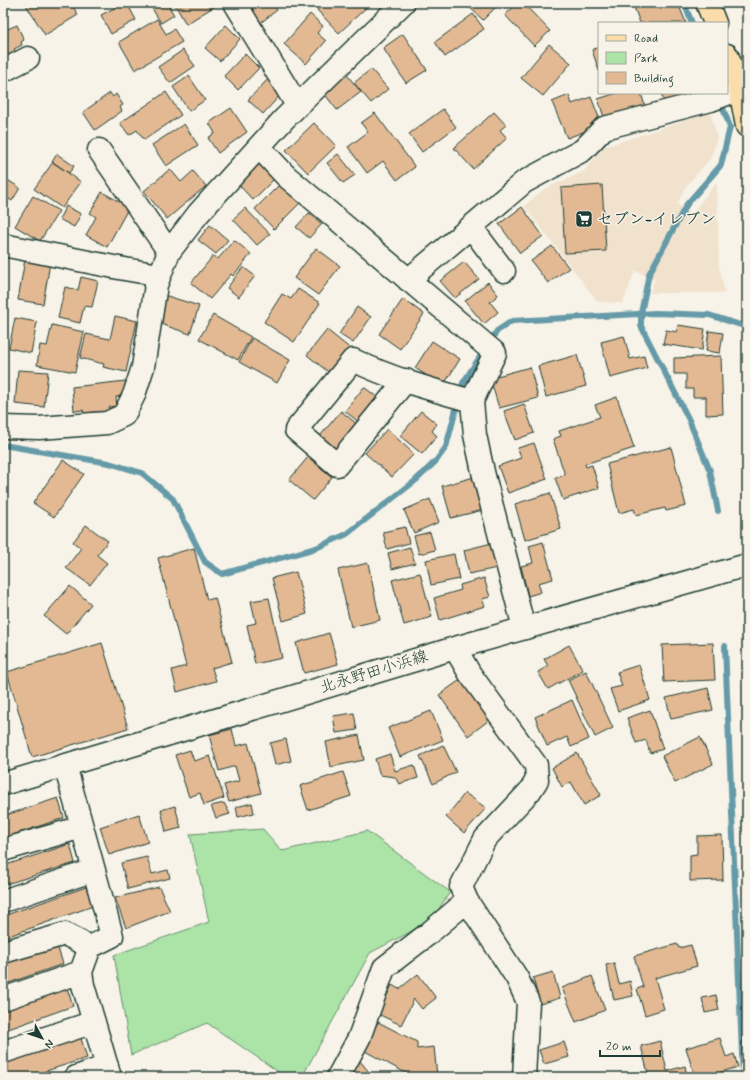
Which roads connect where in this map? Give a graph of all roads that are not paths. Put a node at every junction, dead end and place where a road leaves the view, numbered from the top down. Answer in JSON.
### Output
{"nodes":[{"id":1,"x":235,"y":3,"type":"edge"},
{"id":2,"x":403,"y":3,"type":"edge"},
{"id":3,"x":707,"y":3,"type":"edge"},
{"id":4,"x":715,"y":22,"type":"edge"},
{"id":5,"x":28,"y":58,"type":"dead end"},
{"id":6,"x":728,"y":58,"type":"edge"},
{"id":7,"x":3,"y":71,"type":"edge"},
{"id":8,"x":740,"y":89,"type":"junction"},
{"id":9,"x":727,"y":94,"type":"edge"},
{"id":10,"x":728,"y":94,"type":"edge"},
{"id":11,"x":297,"y":105,"type":"junction"},
{"id":12,"x":747,"y":126,"type":"edge"},
{"id":13,"x":259,"y":147,"type":"junction"},
{"id":14,"x":99,"y":150,"type":"dead end"},
{"id":15,"x":471,"y":227,"type":"junction"},
{"id":16,"x":3,"y":244,"type":"edge"},
{"id":17,"x":169,"y":252,"type":"junction"},
{"id":18,"x":504,"y":271,"type":"dead end"},
{"id":19,"x":161,"y":273,"type":"junction"},
{"id":20,"x":408,"y":280,"type":"junction"},
{"id":21,"x":406,"y":380,"type":"junction"},
{"id":22,"x":472,"y":401,"type":"junction"},
{"id":23,"x":3,"y":427,"type":"edge"},
{"id":24,"x":747,"y":565,"type":"edge"},
{"id":25,"x":524,"y":628,"type":"junction"},
{"id":26,"x":455,"y":648,"type":"junction"},
{"id":27,"x":65,"y":765,"type":"junction"},
{"id":28,"x":3,"y":784,"type":"edge"},
{"id":29,"x":82,"y":827,"type":"junction"},
{"id":30,"x":3,"y":850,"type":"edge"},
{"id":31,"x":94,"y":870,"type":"junction"},
{"id":32,"x":467,"y":900,"type":"junction"},
{"id":33,"x":3,"y":901,"type":"edge"},
{"id":34,"x":90,"y":947,"type":"junction"},
{"id":35,"x":3,"y":952,"type":"edge"},
{"id":36,"x":81,"y":972,"type":"junction"},
{"id":37,"x":3,"y":999,"type":"edge"},
{"id":38,"x":94,"y":1022,"type":"junction"},
{"id":39,"x":3,"y":1052,"type":"edge"},
{"id":40,"x":109,"y":1071,"type":"edge"},
{"id":41,"x":76,"y":1077,"type":"edge"},
{"id":42,"x":338,"y":1077,"type":"edge"},
{"id":43,"x":524,"y":1077,"type":"edge"}],
"edges":[{"from":1,"to":11,"type":"street"},
{"from":2,"to":11,"type":"street"},
{"from":3,"to":4,"type":"main road"},
{"from":5,"to":7,"type":"street"},
{"from":6,"to":8,"type":"main road"},
{"from":8,"to":10,"type":"street"},
{"from":8,"to":12,"type":"main road"},
{"from":9,"to":15,"type":"street"},
{"from":11,"to":13,"type":"street"},
{"from":13,"to":17,"type":"street"},
{"from":13,"to":20,"type":"street"},
{"from":14,"to":17,"type":"street"},
{"from":15,"to":18,"type":"street"},
{"from":15,"to":20,"type":"street"},
{"from":16,"to":19,"type":"street"},
{"from":17,"to":19,"type":"street"},
{"from":19,"to":23,"type":"street"},
{"from":20,"to":22,"type":"street"},
{"from":21,"to":21,"type":"street"},
{"from":21,"to":22,"type":"street"},
{"from":22,"to":25,"type":"street"},
{"from":24,"to":25,"type":"street","name":"北永野田小浜線"},
{"from":25,"to":26,"type":"street","name":"北永野田小浜線"},
{"from":26,"to":27,"type":"street","name":"北永野田小浜線"},
{"from":26,"to":32,"type":"street"},
{"from":27,"to":28,"type":"street","name":"北永野田小浜線"},
{"from":27,"to":29,"type":"street"},
{"from":29,"to":30,"type":"street"},
{"from":29,"to":31,"type":"street"},
{"from":31,"to":33,"type":"street"},
{"from":31,"to":34,"type":"street"},
{"from":32,"to":42,"type":"street"},
{"from":32,"to":43,"type":"street"},
{"from":34,"to":35,"type":"street"},
{"from":34,"to":36,"type":"street"},
{"from":36,"to":37,"type":"street"},
{"from":36,"to":38,"type":"street"},
{"from":38,"to":39,"type":"street"},
{"from":38,"to":40,"type":"street"},
{"from":40,"to":41,"type":"street"}]}
